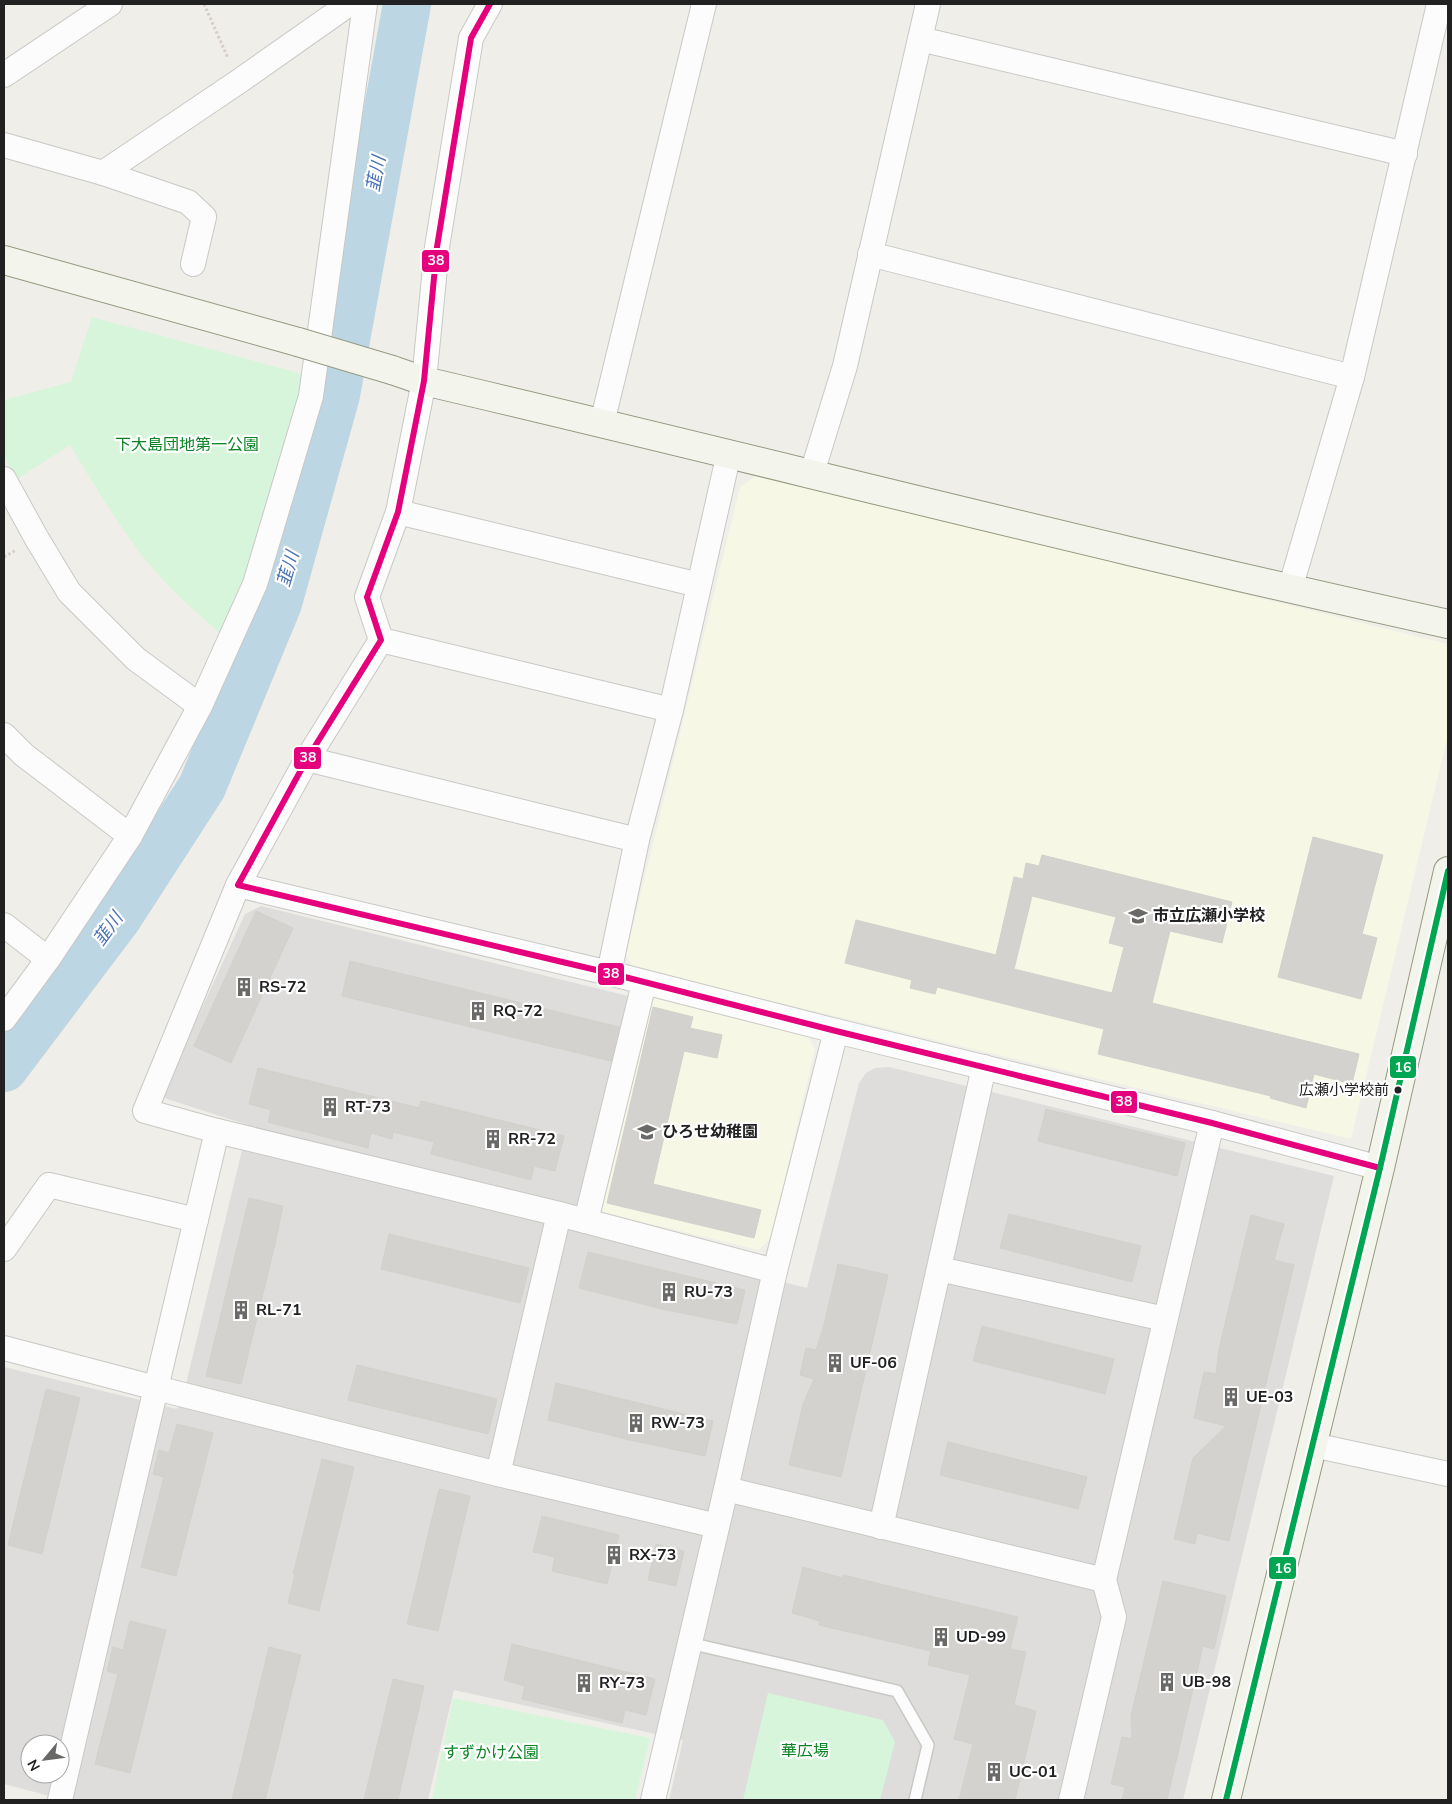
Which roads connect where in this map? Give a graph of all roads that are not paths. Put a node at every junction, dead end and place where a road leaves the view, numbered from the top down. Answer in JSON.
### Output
{"nodes":[{"id":1,"x":110,"y":4,"type":"edge"},
{"id":2,"x":349,"y":4,"type":"edge"},
{"id":3,"x":365,"y":4,"type":"edge"},
{"id":4,"x":490,"y":4,"type":"edge"},
{"id":5,"x":704,"y":4,"type":"edge"},
{"id":6,"x":928,"y":4,"type":"edge"},
{"id":7,"x":1439,"y":4,"type":"edge"},
{"id":8,"x":920,"y":39,"type":"junction"},
{"id":9,"x":4,"y":75,"type":"edge"},
{"id":10,"x":4,"y":146,"type":"edge"},
{"id":11,"x":1404,"y":154,"type":"junction"},
{"id":12,"x":103,"y":173,"type":"junction"},
{"id":13,"x":870,"y":254,"type":"junction"},
{"id":14,"x":4,"y":260,"type":"edge"},
{"id":15,"x":193,"y":264,"type":"dead end"},
{"id":16,"x":1352,"y":377,"type":"junction"},
{"id":17,"x":424,"y":381,"type":"junction"},
{"id":18,"x":602,"y":423,"type":"junction"},
{"id":19,"x":729,"y":453,"type":"junction"},
{"id":20,"x":812,"y":473,"type":"junction"},
{"id":21,"x":4,"y":479,"type":"edge"},
{"id":22,"x":398,"y":512,"type":"junction"},
{"id":23,"x":700,"y":585,"type":"junction"},
{"id":24,"x":1290,"y":589,"type":"junction"},
{"id":25,"x":1448,"y":624,"type":"edge"},
{"id":26,"x":381,"y":640,"type":"junction"},
{"id":27,"x":200,"y":706,"type":"junction"},
{"id":28,"x":671,"y":710,"type":"junction"},
{"id":29,"x":4,"y":735,"type":"edge"},
{"id":30,"x":307,"y":760,"type":"junction"},
{"id":31,"x":130,"y":836,"type":"junction"},
{"id":32,"x":638,"y":840,"type":"junction"},
{"id":33,"x":1448,"y":871,"type":"edge"},
{"id":34,"x":238,"y":885,"type":"junction"},
{"id":35,"x":4,"y":924,"type":"edge"},
{"id":36,"x":48,"y":959,"type":"junction"},
{"id":37,"x":609,"y":973,"type":"junction"},
{"id":38,"x":644,"y":983,"type":"junction"},
{"id":39,"x":4,"y":1019,"type":"edge"},
{"id":40,"x":836,"y":1031,"type":"junction"},
{"id":41,"x":984,"y":1067,"type":"junction"},
{"id":42,"x":1212,"y":1123,"type":"junction"},
{"id":43,"x":217,"y":1131,"type":"junction"},
{"id":44,"x":1380,"y":1168,"type":"junction"},
{"id":45,"x":559,"y":1214,"type":"junction"},
{"id":46,"x":196,"y":1220,"type":"junction"},
{"id":47,"x":586,"y":1221,"type":"junction"},
{"id":48,"x":4,"y":1249,"type":"edge"},
{"id":49,"x":939,"y":1269,"type":"junction"},
{"id":50,"x":775,"y":1271,"type":"junction"},
{"id":51,"x":1166,"y":1319,"type":"junction"},
{"id":52,"x":4,"y":1348,"type":"edge"},
{"id":53,"x":156,"y":1388,"type":"junction"},
{"id":54,"x":1313,"y":1445,"type":"junction"},
{"id":55,"x":498,"y":1474,"type":"junction"},
{"id":56,"x":1448,"y":1474,"type":"edge"},
{"id":57,"x":726,"y":1489,"type":"junction"},
{"id":58,"x":717,"y":1526,"type":"junction"},
{"id":59,"x":881,"y":1526,"type":"junction"},
{"id":60,"x":1104,"y":1580,"type":"junction"},
{"id":61,"x":689,"y":1643,"type":"junction"},
{"id":62,"x":60,"y":1800,"type":"edge"},
{"id":63,"x":653,"y":1800,"type":"edge"},
{"id":64,"x":915,"y":1800,"type":"edge"},
{"id":65,"x":1072,"y":1800,"type":"edge"},
{"id":66,"x":1226,"y":1800,"type":"edge"}],
"edges":[{"from":1,"to":9,"type":"street"},
{"from":2,"to":12,"type":"street"},
{"from":3,"to":27,"type":"street"},
{"from":4,"to":17,"type":"street"},
{"from":5,"to":18,"type":"street"},
{"from":6,"to":8,"type":"street"},
{"from":7,"to":11,"type":"street"},
{"from":8,"to":11,"type":"street"},
{"from":8,"to":13,"type":"street"},
{"from":10,"to":12,"type":"street"},
{"from":11,"to":16,"type":"street"},
{"from":12,"to":15,"type":"street"},
{"from":13,"to":16,"type":"street"},
{"from":13,"to":20,"type":"street"},
{"from":14,"to":17,"type":"street","bridge":true},
{"from":16,"to":24,"type":"street"},
{"from":17,"to":18,"type":"street"},
{"from":17,"to":22,"type":"street"},
{"from":18,"to":19,"type":"street"},
{"from":19,"to":20,"type":"street"},
{"from":19,"to":23,"type":"street"},
{"from":20,"to":24,"type":"street"},
{"from":21,"to":27,"type":"street"},
{"from":22,"to":23,"type":"street"},
{"from":22,"to":26,"type":"street"},
{"from":23,"to":28,"type":"street"},
{"from":24,"to":25,"type":"street"},
{"from":26,"to":28,"type":"street"},
{"from":26,"to":30,"type":"street"},
{"from":27,"to":31,"type":"street"},
{"from":28,"to":32,"type":"street"},
{"from":29,"to":31,"type":"street"},
{"from":30,"to":32,"type":"street"},
{"from":30,"to":34,"type":"street"},
{"from":31,"to":36,"type":"street"},
{"from":32,"to":37,"type":"street"},
{"from":33,"to":44,"type":"street"},
{"from":34,"to":37,"type":"street"},
{"from":34,"to":43,"type":"street"},
{"from":35,"to":36,"type":"street"},
{"from":36,"to":39,"type":"street"},
{"from":37,"to":38,"type":"street"},
{"from":38,"to":40,"type":"street"},
{"from":38,"to":47,"type":"street"},
{"from":40,"to":41,"type":"street"},
{"from":40,"to":50,"type":"street"},
{"from":41,"to":42,"type":"street"},
{"from":41,"to":49,"type":"street"},
{"from":42,"to":44,"type":"street"},
{"from":42,"to":51,"type":"street"},
{"from":43,"to":45,"type":"street"},
{"from":43,"to":46,"type":"street"},
{"from":44,"to":54,"type":"street"},
{"from":45,"to":47,"type":"street"},
{"from":45,"to":55,"type":"street"},
{"from":46,"to":48,"type":"street"},
{"from":46,"to":53,"type":"street"},
{"from":47,"to":50,"type":"street"},
{"from":49,"to":51,"type":"street"},
{"from":49,"to":59,"type":"street"},
{"from":50,"to":57,"type":"street"},
{"from":51,"to":60,"type":"street"},
{"from":52,"to":53,"type":"street"},
{"from":53,"to":55,"type":"street"},
{"from":53,"to":62,"type":"street"},
{"from":54,"to":56,"type":"street"},
{"from":54,"to":66,"type":"street"},
{"from":55,"to":58,"type":"street"},
{"from":57,"to":58,"type":"street"},
{"from":57,"to":59,"type":"street"},
{"from":58,"to":61,"type":"street"},
{"from":59,"to":60,"type":"street"},
{"from":60,"to":65,"type":"street"},
{"from":61,"to":63,"type":"street"},
{"from":61,"to":64,"type":"lane"}]}
